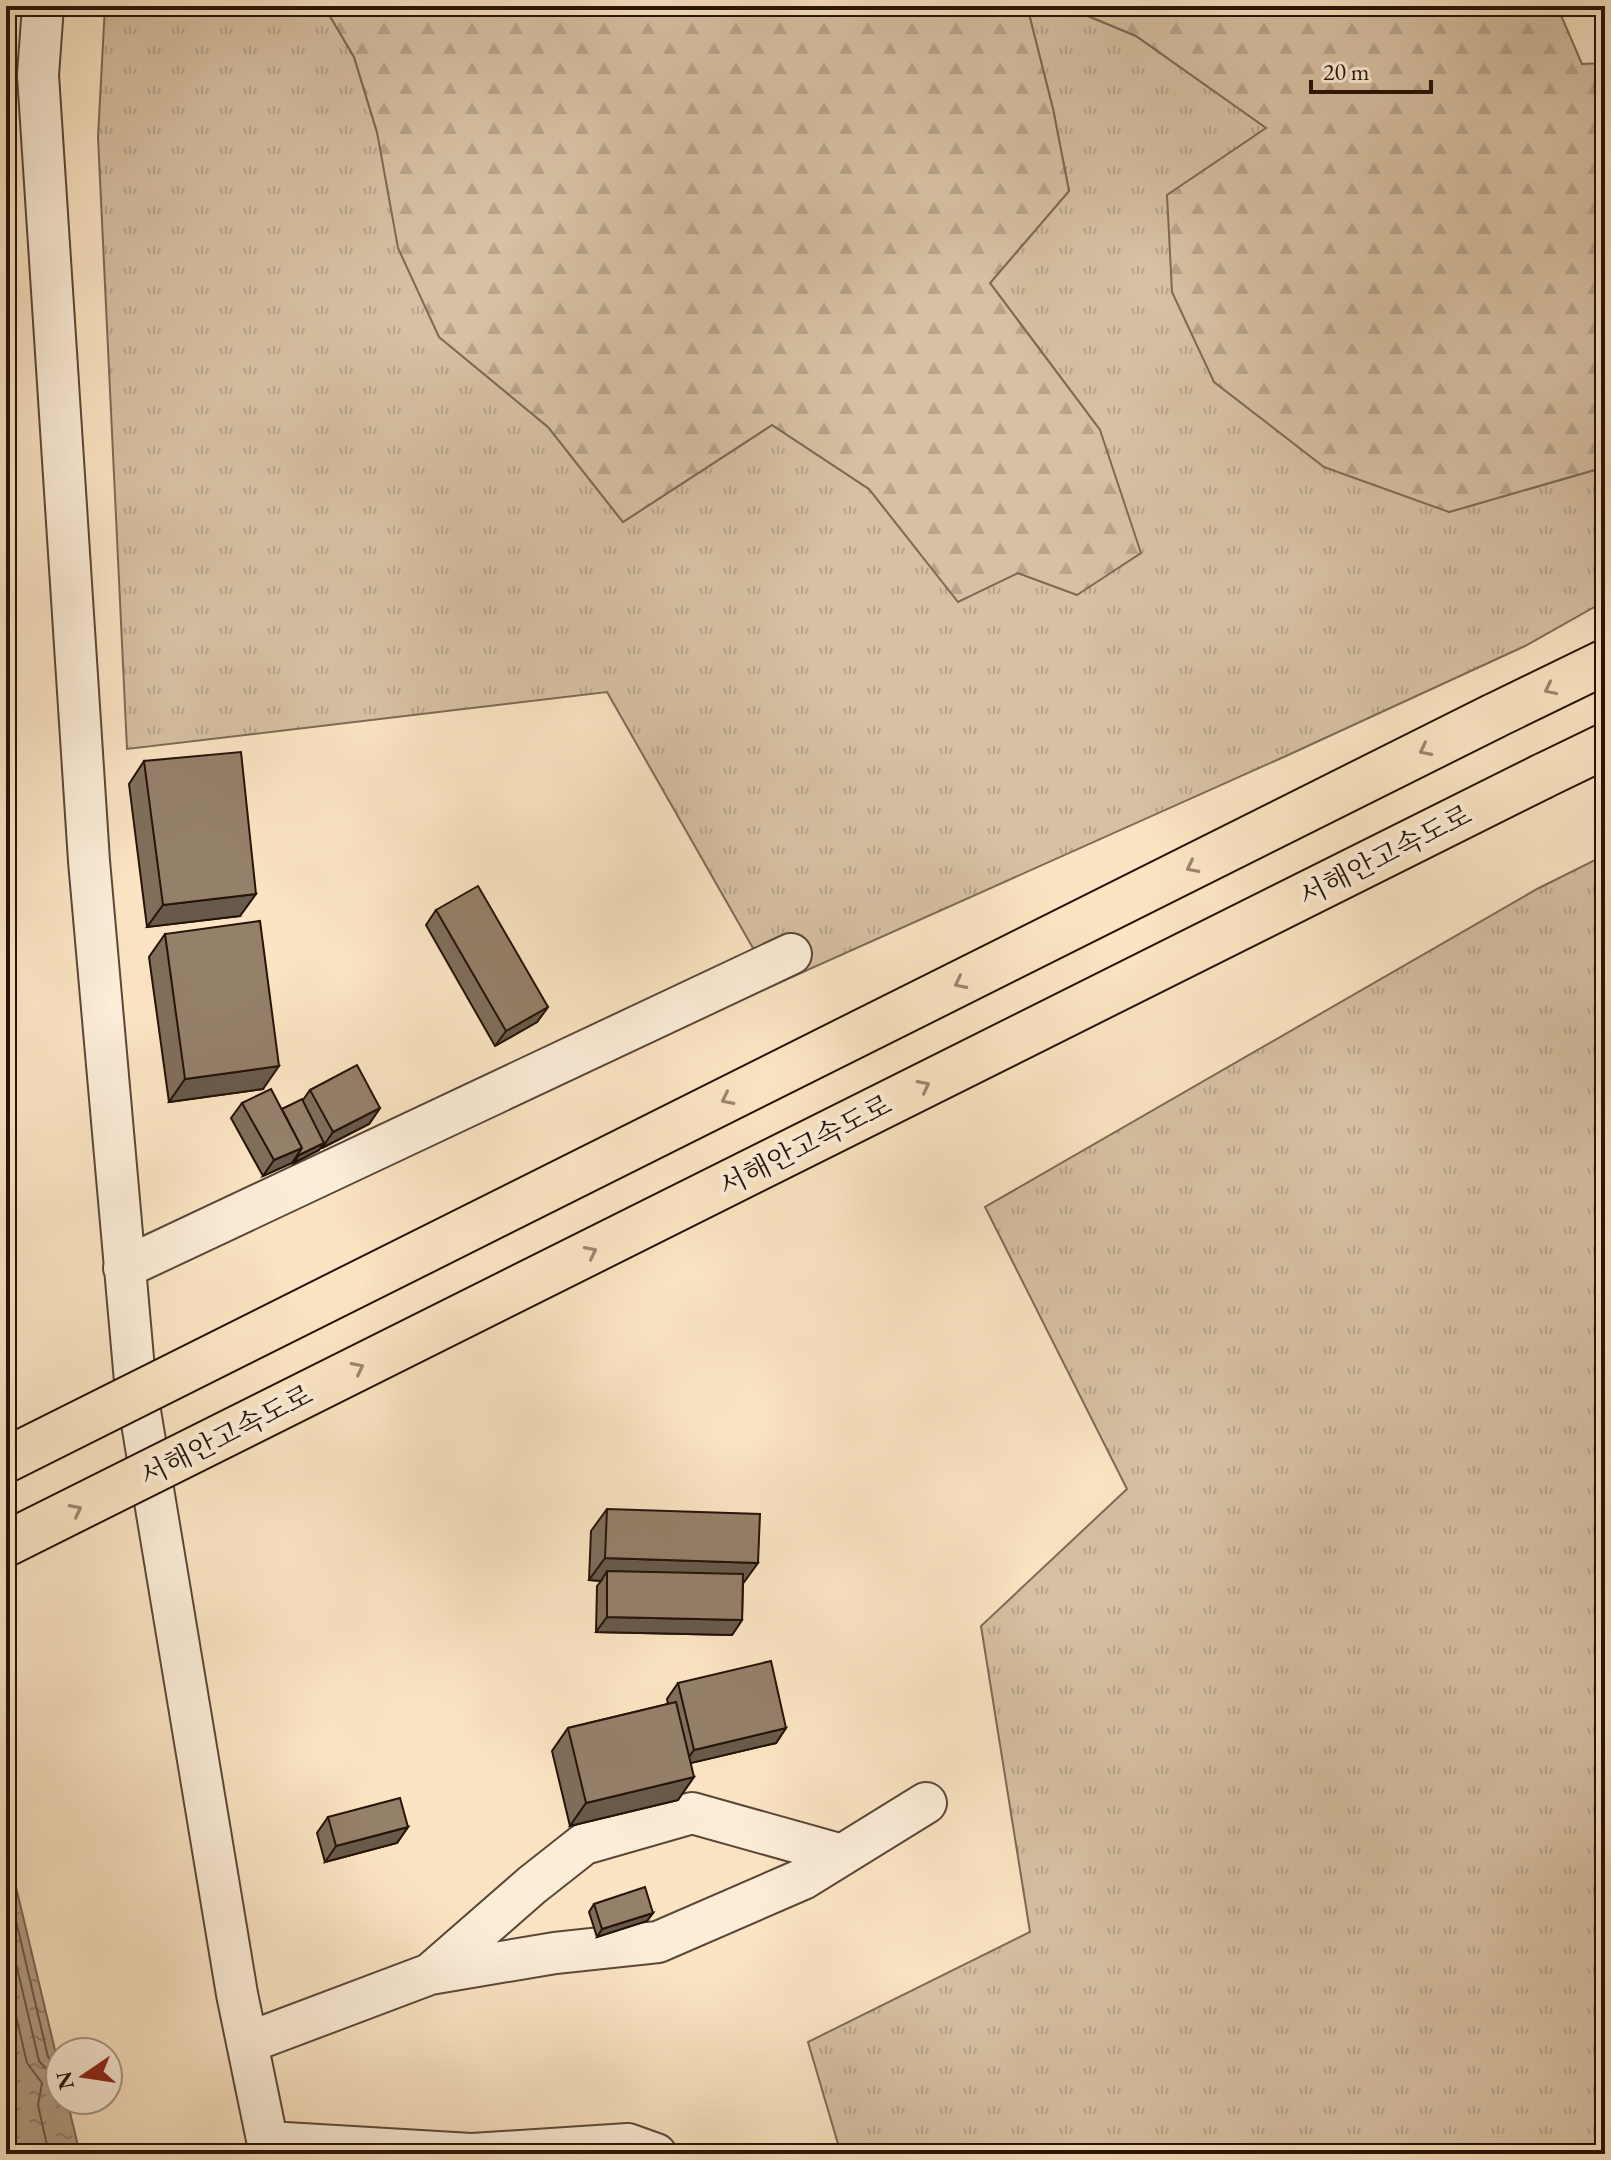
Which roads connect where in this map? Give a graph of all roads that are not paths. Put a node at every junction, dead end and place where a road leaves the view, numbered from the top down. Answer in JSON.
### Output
{"nodes":[{"id":1,"x":43,"y":6,"type":"edge"},
{"id":2,"x":1605,"y":662,"type":"edge"},
{"id":3,"x":1605,"y":746,"type":"edge"},
{"id":4,"x":791,"y":954,"type":"dead end"},
{"id":5,"x":124,"y":1268,"type":"junction"},
{"id":6,"x":6,"y":1460,"type":"edge"},
{"id":7,"x":6,"y":1544,"type":"edge"},
{"id":8,"x":926,"y":1803,"type":"dead end"},
{"id":9,"x":842,"y":1855,"type":"junction"},
{"id":10,"x":430,"y":1974,"type":"junction"},
{"id":11,"x":247,"y":2043,"type":"junction"},
{"id":12,"x":269,"y":2148,"type":"edge"},
{"id":13,"x":472,"y":2154,"type":"edge"},
{"id":14,"x":656,"y":2154,"type":"edge"}],
"edges":[{"from":1,"to":5,"type":"street"},
{"from":2,"to":6,"type":"highway","one_way":true,"bridge":true},
{"from":7,"to":3,"type":"highway","name":"서해안고속도로","one_way":true,"bridge":true},
{"from":4,"to":5,"type":"street"},
{"from":5,"to":11,"type":"street"},
{"from":8,"to":9,"type":"street"},
{"from":9,"to":10,"type":"street"},
{"from":9,"to":10,"type":"street"},
{"from":10,"to":11,"type":"street"},
{"from":11,"to":12,"type":"street"},
{"from":12,"to":13,"type":"street"},
{"from":13,"to":14,"type":"street"}]}
